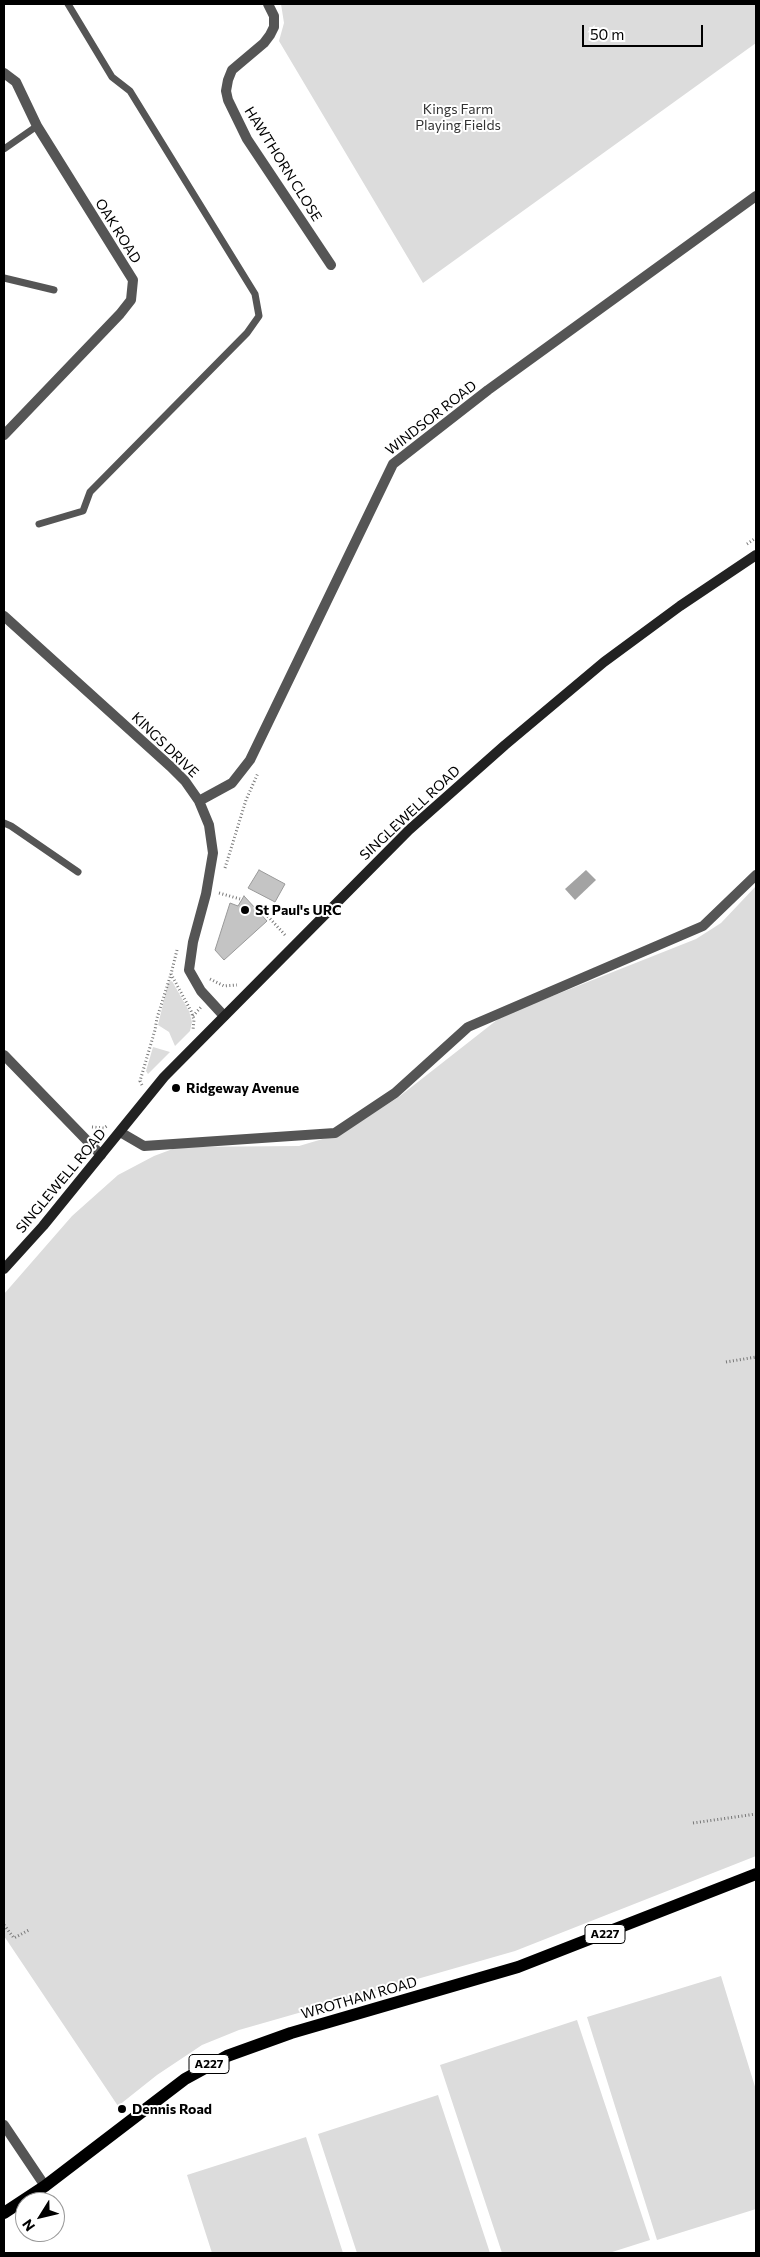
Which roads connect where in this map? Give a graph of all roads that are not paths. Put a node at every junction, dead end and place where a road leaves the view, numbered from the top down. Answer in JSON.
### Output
{"nodes":[{"id":1,"x":68,"y":4,"type":"edge"},
{"id":2,"x":268,"y":4,"type":"edge"},
{"id":3,"x":4,"y":73,"type":"edge"},
{"id":4,"x":37,"y":126,"type":"junction"},
{"id":5,"x":4,"y":150,"type":"edge"},
{"id":6,"x":756,"y":196,"type":"edge"},
{"id":7,"x":330,"y":265,"type":"dead end"},
{"id":8,"x":4,"y":278,"type":"edge"},
{"id":9,"x":54,"y":290,"type":"dead end"},
{"id":10,"x":4,"y":435,"type":"edge"},
{"id":11,"x":39,"y":524,"type":"dead end"},
{"id":12,"x":756,"y":555,"type":"edge"},
{"id":13,"x":4,"y":616,"type":"edge"},
{"id":14,"x":199,"y":801,"type":"junction"},
{"id":15,"x":4,"y":823,"type":"edge"},
{"id":16,"x":78,"y":872,"type":"dead end"},
{"id":17,"x":756,"y":875,"type":"edge"},
{"id":18,"x":224,"y":1016,"type":"junction"},
{"id":19,"x":4,"y":1055,"type":"edge"},
{"id":20,"x":120,"y":1132,"type":"junction"},
{"id":21,"x":101,"y":1155,"type":"junction"},
{"id":22,"x":4,"y":1269,"type":"edge"},
{"id":23,"x":756,"y":1874,"type":"edge"},
{"id":24,"x":4,"y":2125,"type":"edge"},
{"id":25,"x":45,"y":2186,"type":"junction"},
{"id":26,"x":4,"y":2214,"type":"edge"}],
"edges":[{"from":1,"to":11,"type":"lane"},
{"from":2,"to":7,"type":"street","name":"HAWTHORN CLOSE"},
{"from":3,"to":4,"type":"street","name":"OAK ROAD"},
{"from":4,"to":5,"type":"lane"},
{"from":4,"to":10,"type":"street","name":"OAK ROAD"},
{"from":6,"to":14,"type":"street","name":"WINDSOR ROAD"},
{"from":8,"to":9,"type":"lane"},
{"from":12,"to":18,"type":"street","name":"SINGLEWELL ROAD"},
{"from":13,"to":14,"type":"street","name":"KINGS DRIVE"},
{"from":14,"to":18,"type":"street","name":"KINGS DRIVE"},
{"from":15,"to":16,"type":"lane"},
{"from":17,"to":20,"type":"street","name":"SINGLEWELL ROAD"},
{"from":18,"to":20,"type":"street","name":"SINGLEWELL ROAD"},
{"from":19,"to":21,"type":"street"},
{"from":20,"to":21,"type":"street","name":"SINGLEWELL ROAD"},
{"from":21,"to":22,"type":"street","name":"SINGLEWELL ROAD"},
{"from":23,"to":25,"type":"main road","name":"WROTHAM ROAD","number":"A227"},
{"from":24,"to":25,"type":"street"},
{"from":25,"to":26,"type":"main road","name":"WROTHAM ROAD","number":"A227"}]}
